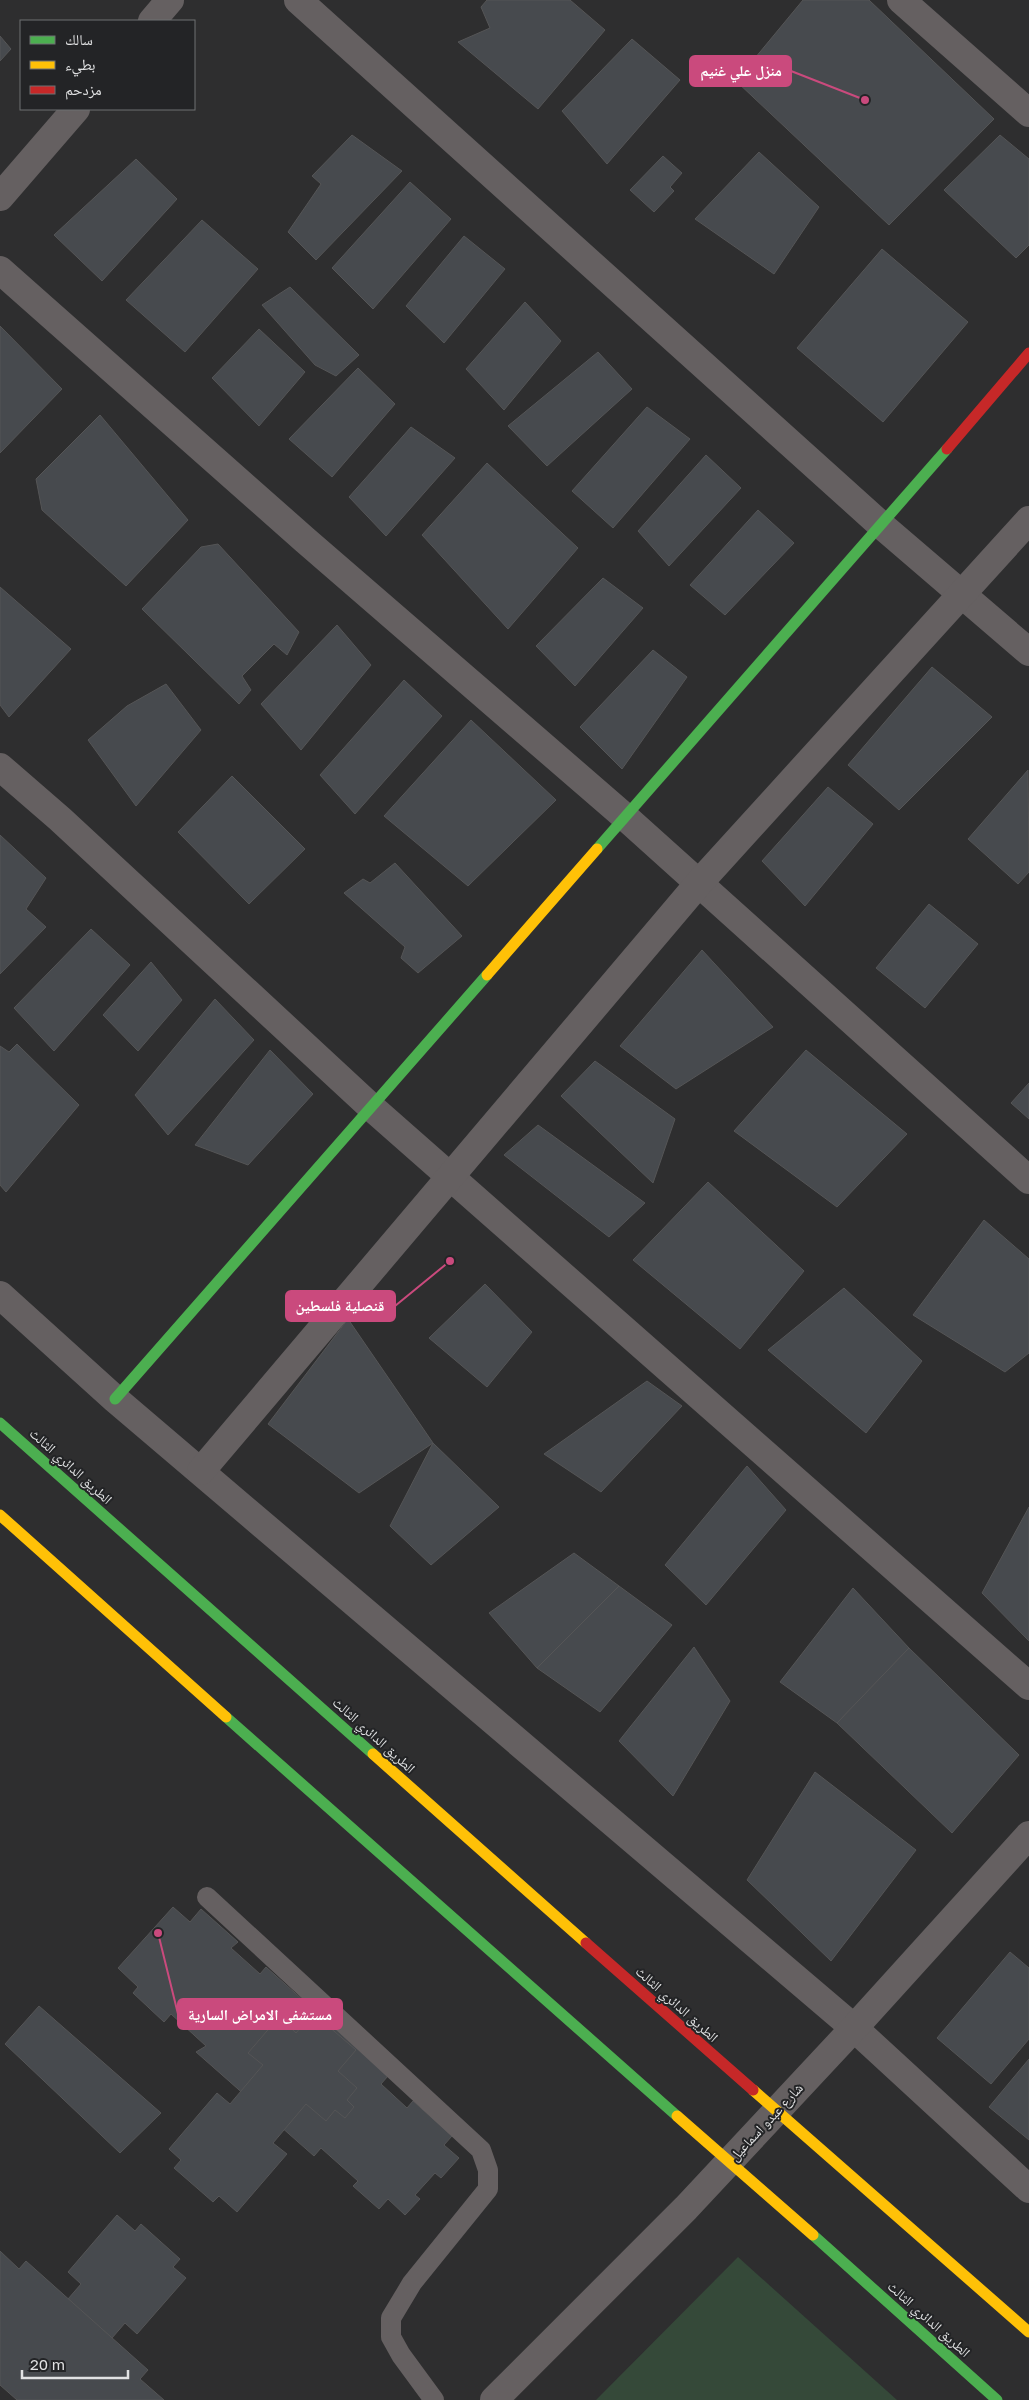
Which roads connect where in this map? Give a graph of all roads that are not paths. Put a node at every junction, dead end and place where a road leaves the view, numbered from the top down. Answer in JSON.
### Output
{"nodes":[{"id":1,"x":170,"y":0,"type":"edge"},
{"id":2,"x":298,"y":0,"type":"edge"},
{"id":3,"x":901,"y":0,"type":"edge"},
{"id":4,"x":153,"y":20,"type":"edge"},
{"id":5,"x":75,"y":110,"type":"edge"},
{"id":6,"x":1029,"y":113,"type":"edge"},
{"id":7,"x":0,"y":197,"type":"edge"},
{"id":8,"x":0,"y":270,"type":"edge"},
{"id":9,"x":1029,"y":353,"type":"edge"},
{"id":10,"x":1029,"y":520,"type":"edge"},
{"id":11,"x":881,"y":524,"type":"junction"},
{"id":12,"x":962,"y":594,"type":"junction"},
{"id":13,"x":1029,"y":652,"type":"edge"},
{"id":14,"x":0,"y":767,"type":"edge"},
{"id":15,"x":624,"y":816,"type":"junction"},
{"id":16,"x":699,"y":883,"type":"junction"},
{"id":17,"x":371,"y":1107,"type":"junction"},
{"id":18,"x":451,"y":1175,"type":"junction"},
{"id":19,"x":1029,"y":1180,"type":"edge"},
{"id":20,"x":0,"y":1295,"type":"edge"},
{"id":21,"x":115,"y":1399,"type":"junction"},
{"id":22,"x":0,"y":1423,"type":"edge"},
{"id":23,"x":201,"y":1471,"type":"junction"},
{"id":24,"x":0,"y":1515,"type":"edge"},
{"id":25,"x":1029,"y":1686,"type":"edge"},
{"id":26,"x":1029,"y":1835,"type":"edge"},
{"id":27,"x":207,"y":1897,"type":"dead end"},
{"id":28,"x":854,"y":2028,"type":"junction"},
{"id":29,"x":1029,"y":2189,"type":"edge"},
{"id":30,"x":1029,"y":2332,"type":"edge"},
{"id":31,"x":434,"y":2400,"type":"edge"},
{"id":32,"x":494,"y":2400,"type":"edge"},
{"id":33,"x":997,"y":2400,"type":"edge"}],
"edges":[{"from":1,"to":4,"type":"street"},
{"from":2,"to":11,"type":"street"},
{"from":3,"to":6,"type":"street"},
{"from":5,"to":7,"type":"street"},
{"from":8,"to":15,"type":"street"},
{"from":9,"to":11,"type":"main road"},
{"from":10,"to":12,"type":"street"},
{"from":11,"to":12,"type":"street"},
{"from":11,"to":15,"type":"main road"},
{"from":12,"to":13,"type":"street"},
{"from":12,"to":16,"type":"street"},
{"from":14,"to":17,"type":"street"},
{"from":15,"to":16,"type":"street"},
{"from":15,"to":17,"type":"main road"},
{"from":16,"to":18,"type":"street"},
{"from":16,"to":19,"type":"street"},
{"from":17,"to":18,"type":"street"},
{"from":17,"to":21,"type":"main road"},
{"from":18,"to":23,"type":"street"},
{"from":18,"to":25,"type":"street"},
{"from":20,"to":21,"type":"street"},
{"from":21,"to":23,"type":"street"},
{"from":22,"to":30,"type":"main road","name":"الطريق الدائري الثالث"},
{"from":23,"to":28,"type":"street"},
{"from":24,"to":33,"type":"main road","name":"الطريق الدائري الثالث"},
{"from":26,"to":28,"type":"street","name":"شارع عبدو اسماعيل"},
{"from":27,"to":31,"type":"lane"},
{"from":28,"to":29,"type":"street"},
{"from":28,"to":32,"type":"street","name":"شارع عبدو اسماعيل"}]}
